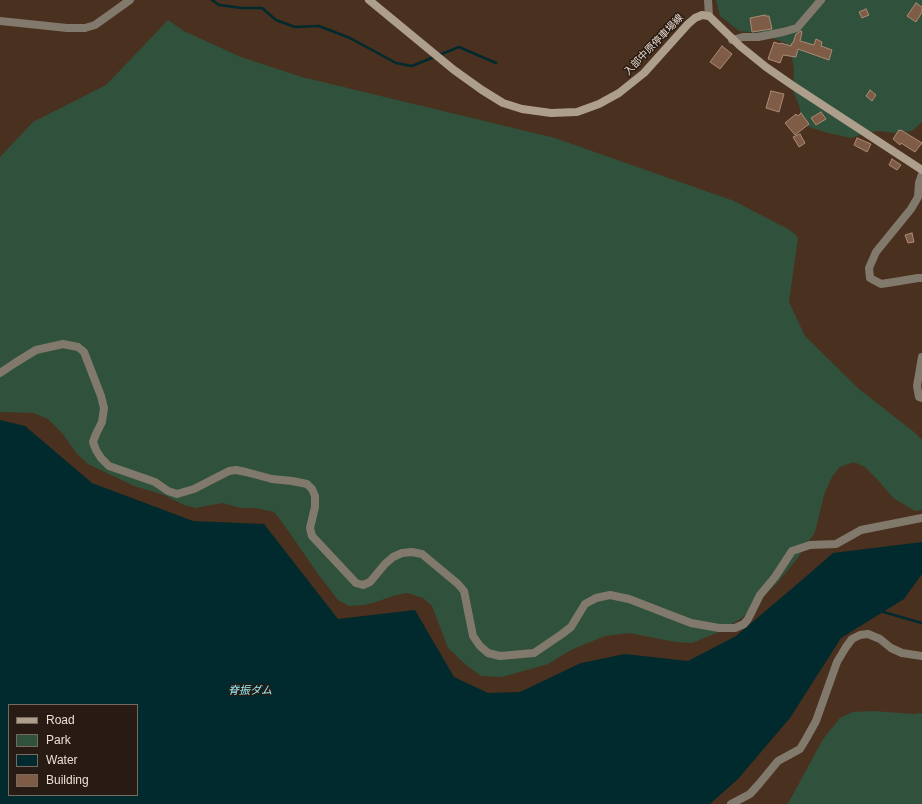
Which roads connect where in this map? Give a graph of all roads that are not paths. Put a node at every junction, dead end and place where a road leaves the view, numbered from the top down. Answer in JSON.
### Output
{"nodes":[{"id":1,"x":130,"y":0,"type":"edge"},
{"id":2,"x":369,"y":0,"type":"edge"},
{"id":3,"x":708,"y":0,"type":"edge"},
{"id":4,"x":821,"y":0,"type":"edge"},
{"id":5,"x":709,"y":16,"type":"junction"},
{"id":6,"x":0,"y":21,"type":"edge"},
{"id":7,"x":732,"y":40,"type":"junction"},
{"id":8,"x":922,"y":170,"type":"edge"},
{"id":9,"x":922,"y":174,"type":"edge"},
{"id":10,"x":922,"y":278,"type":"edge"},
{"id":11,"x":922,"y":357,"type":"edge"},
{"id":12,"x":0,"y":373,"type":"edge"},
{"id":13,"x":922,"y":398,"type":"edge"},
{"id":14,"x":922,"y":518,"type":"edge"},
{"id":15,"x":922,"y":656,"type":"edge"},
{"id":16,"x":731,"y":804,"type":"edge"}],
"edges":[{"from":1,"to":6,"type":"street"},
{"from":2,"to":5,"type":"main road","name":"入部中原停車場線"},
{"from":3,"to":5,"type":"street"},
{"from":4,"to":7,"type":"street"},
{"from":5,"to":7,"type":"main road"},
{"from":7,"to":8,"type":"main road"},
{"from":9,"to":10,"type":"street"},
{"from":11,"to":13,"type":"street"},
{"from":12,"to":14,"type":"street"},
{"from":15,"to":16,"type":"street"}]}
